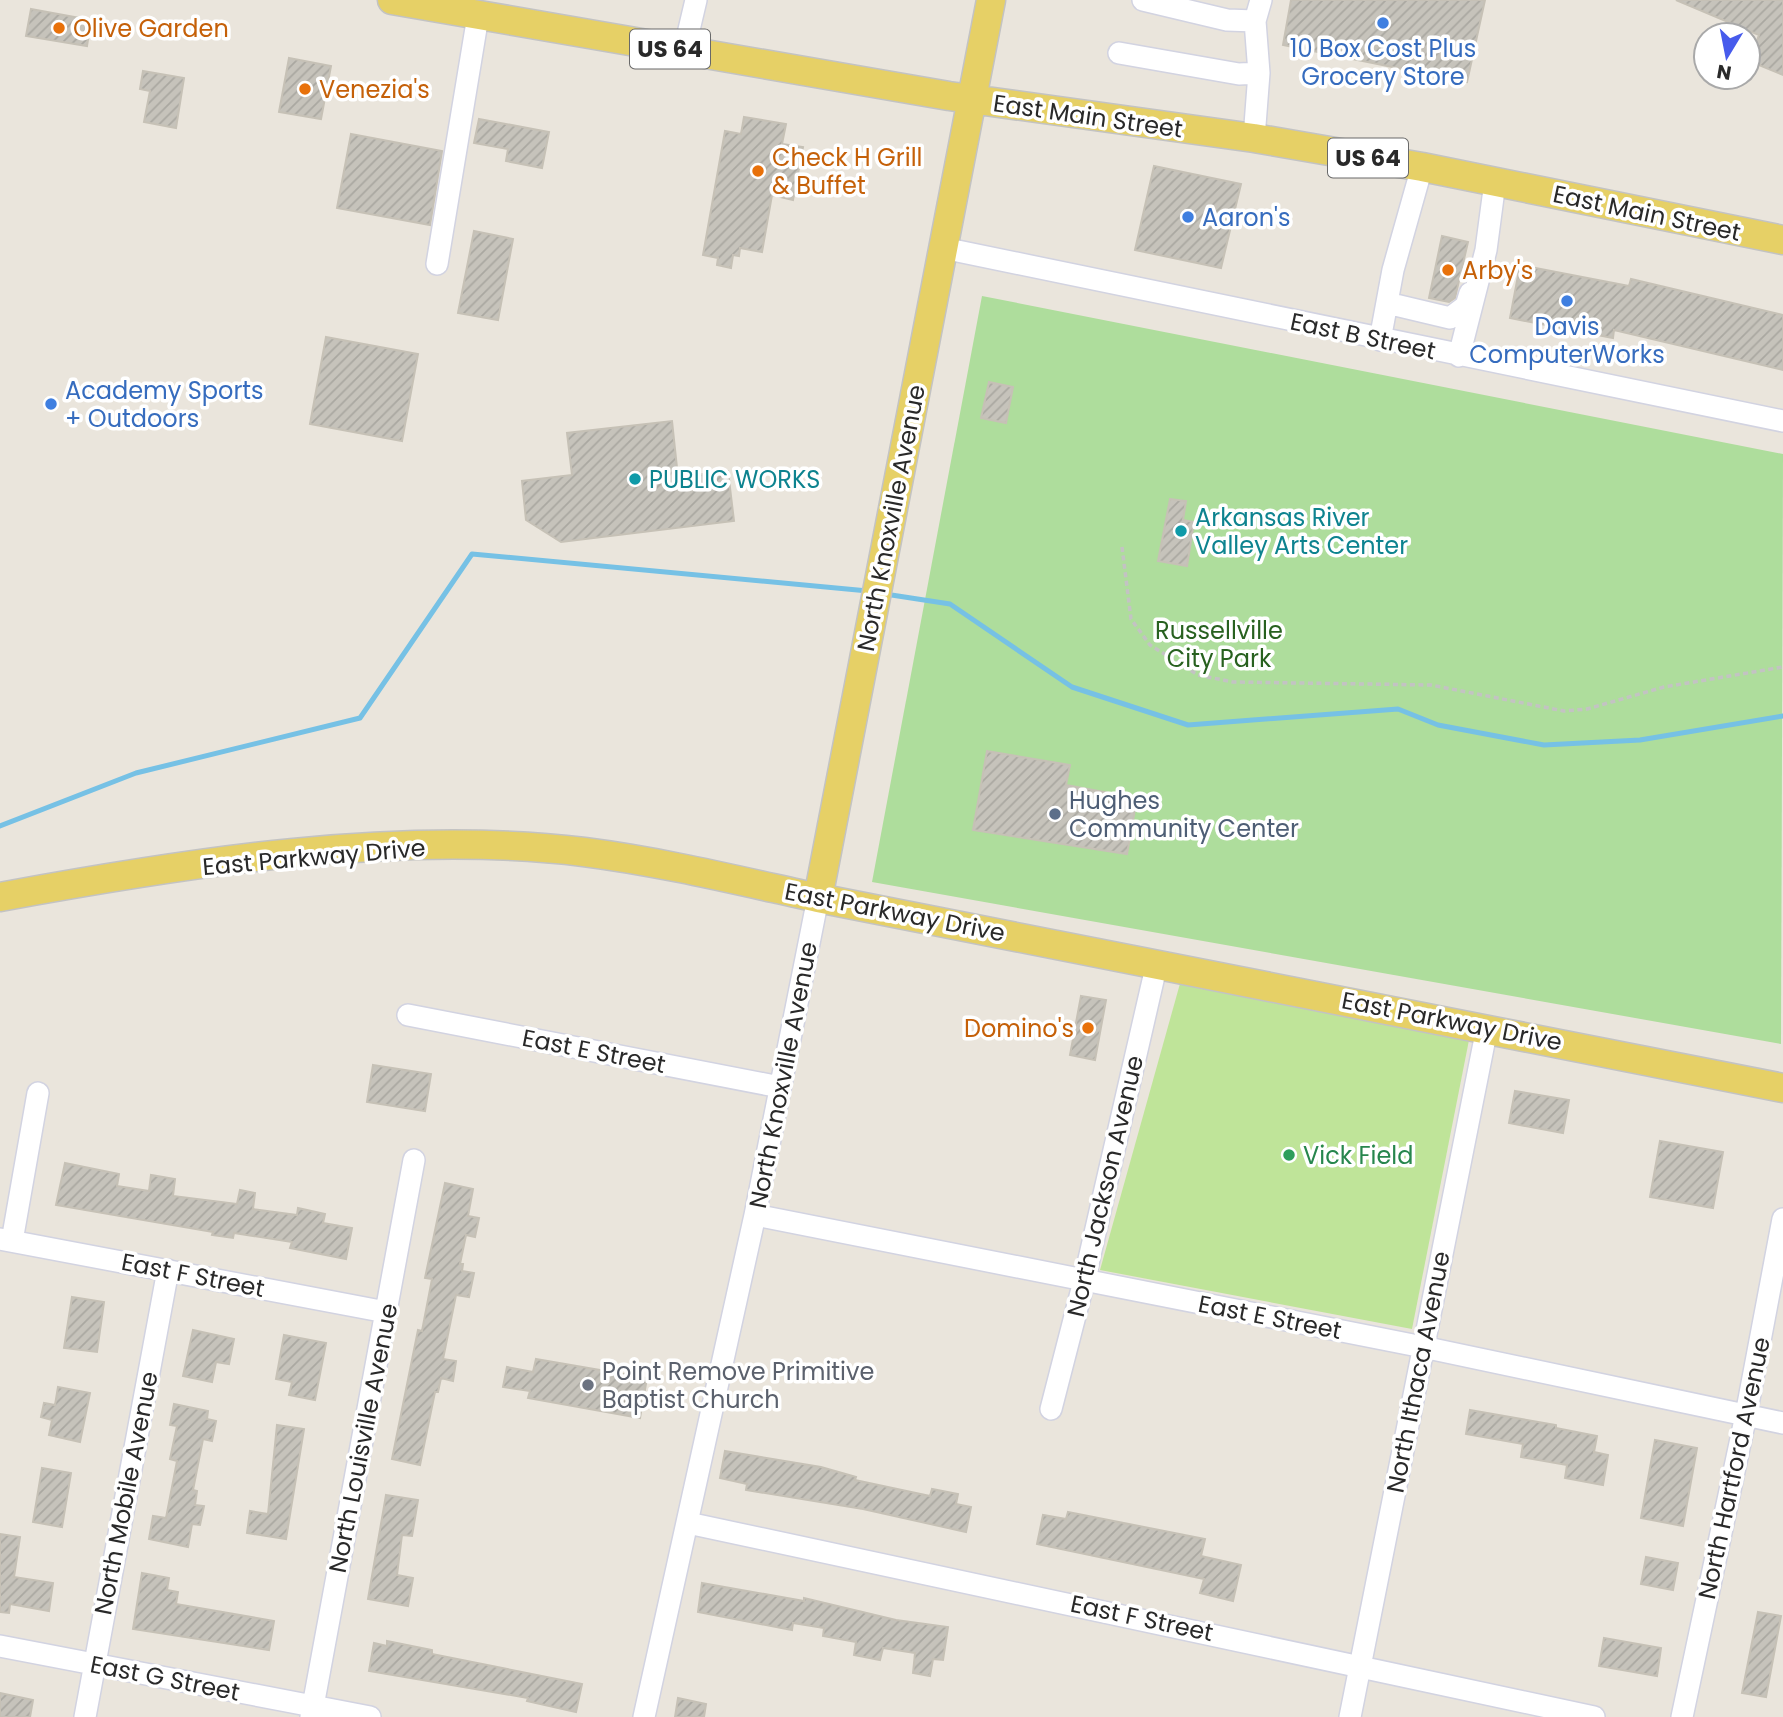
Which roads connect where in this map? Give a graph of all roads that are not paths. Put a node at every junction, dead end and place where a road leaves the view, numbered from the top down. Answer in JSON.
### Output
{"nodes":[{"id":1,"x":392,"y":0,"type":"edge"},
{"id":2,"x":695,"y":0,"type":"edge"},
{"id":3,"x":991,"y":0,"type":"edge"},
{"id":4,"x":1143,"y":0,"type":"edge"},
{"id":5,"x":1261,"y":0,"type":"edge"},
{"id":6,"x":478,"y":16,"type":"junction"},
{"id":7,"x":1255,"y":21,"type":"junction"},
{"id":8,"x":684,"y":51,"type":"junction"},
{"id":9,"x":1119,"y":53,"type":"dead end"},
{"id":10,"x":1259,"y":73,"type":"junction"},
{"id":11,"x":971,"y":100,"type":"junction"},
{"id":12,"x":1254,"y":138,"type":"junction"},
{"id":13,"x":1422,"y":167,"type":"junction"},
{"id":14,"x":1495,"y":182,"type":"junction"},
{"id":15,"x":1783,"y":240,"type":"edge"},
{"id":16,"x":1487,"y":243,"type":"junction"},
{"id":17,"x":943,"y":248,"type":"junction"},
{"id":18,"x":437,"y":264,"type":"dead end"},
{"id":19,"x":1387,"y":303,"type":"junction"},
{"id":20,"x":1380,"y":340,"type":"junction"},
{"id":21,"x":1459,"y":356,"type":"junction"},
{"id":22,"x":1783,"y":421,"type":"edge"},
{"id":23,"x":0,"y":897,"type":"edge"},
{"id":24,"x":818,"y":898,"type":"junction"},
{"id":25,"x":1157,"y":962,"type":"junction"},
{"id":26,"x":408,"y":1015,"type":"dead end"},
{"id":27,"x":1487,"y":1028,"type":"junction"},
{"id":28,"x":780,"y":1087,"type":"junction"},
{"id":29,"x":1783,"y":1088,"type":"edge"},
{"id":30,"x":38,"y":1093,"type":"dead end"},
{"id":31,"x":414,"y":1160,"type":"dead end"},
{"id":32,"x":755,"y":1215,"type":"junction"},
{"id":33,"x":1783,"y":1219,"type":"edge"},
{"id":34,"x":6,"y":1240,"type":"edge"},
{"id":35,"x":168,"y":1270,"type":"junction"},
{"id":36,"x":1084,"y":1281,"type":"junction"},
{"id":37,"x":386,"y":1312,"type":"junction"},
{"id":38,"x":1423,"y":1347,"type":"junction"},
{"id":39,"x":1051,"y":1409,"type":"dead end"},
{"id":40,"x":1746,"y":1415,"type":"junction"},
{"id":41,"x":1783,"y":1423,"type":"edge"},
{"id":42,"x":688,"y":1523,"type":"junction"},
{"id":43,"x":0,"y":1646,"type":"edge"},
{"id":44,"x":94,"y":1664,"type":"junction"},
{"id":45,"x":1359,"y":1665,"type":"junction"},
{"id":46,"x":312,"y":1712,"type":"edge"},
{"id":47,"x":85,"y":1717,"type":"edge"},
{"id":48,"x":370,"y":1717,"type":"edge"},
{"id":49,"x":644,"y":1717,"type":"edge"},
{"id":50,"x":1350,"y":1717,"type":"edge"},
{"id":51,"x":1594,"y":1717,"type":"edge"},
{"id":52,"x":1682,"y":1717,"type":"edge"}],
"edges":[{"from":1,"to":6,"type":"main road","name":"East Main Street","number":"US 64"},
{"from":2,"to":8,"type":"street"},
{"from":3,"to":11,"type":"main road","name":"North Knoxville Avenue"},
{"from":4,"to":7,"type":"street"},
{"from":5,"to":7,"type":"street"},
{"from":6,"to":8,"type":"main road","name":"East Main Street","number":"US 64"},
{"from":6,"to":18,"type":"street"},
{"from":7,"to":10,"type":"street"},
{"from":8,"to":11,"type":"main road","name":"East Main Street","number":"US 64"},
{"from":9,"to":10,"type":"street"},
{"from":10,"to":12,"type":"street"},
{"from":11,"to":12,"type":"main road","name":"East Main Street","number":"US 64"},
{"from":11,"to":17,"type":"main road","name":"North Knoxville Avenue"},
{"from":12,"to":13,"type":"main road","name":"East Main Street","number":"US 64"},
{"from":13,"to":14,"type":"main road","name":"East Main Street","number":"US 64"},
{"from":13,"to":19,"type":"street"},
{"from":14,"to":15,"type":"main road","name":"East Main Street","number":"US 64"},
{"from":14,"to":16,"type":"street"},
{"from":16,"to":19,"type":"street"},
{"from":16,"to":21,"type":"street"},
{"from":17,"to":20,"type":"street","name":"East B Street"},
{"from":17,"to":24,"type":"main road","name":"North Knoxville Avenue"},
{"from":19,"to":20,"type":"street"},
{"from":20,"to":21,"type":"street","name":"East B Street"},
{"from":21,"to":22,"type":"street","name":"East B Street"},
{"from":23,"to":24,"type":"main road","name":"East Parkway Drive"},
{"from":24,"to":25,"type":"main road","name":"East Parkway Drive"},
{"from":24,"to":28,"type":"street","name":"North Knoxville Avenue"},
{"from":25,"to":27,"type":"main road","name":"East Parkway Drive"},
{"from":25,"to":36,"type":"street","name":"North Jackson Avenue"},
{"from":26,"to":28,"type":"street","name":"East E Street"},
{"from":27,"to":29,"type":"main road","name":"East Parkway Drive"},
{"from":27,"to":38,"type":"street","name":"North Ithaca Avenue"},
{"from":28,"to":32,"type":"street","name":"North Knoxville Avenue"},
{"from":30,"to":34,"type":"street"},
{"from":31,"to":37,"type":"street","name":"North Louisville Avenue"},
{"from":32,"to":36,"type":"street","name":"East E Street"},
{"from":32,"to":42,"type":"street","name":"North Knoxville Avenue"},
{"from":33,"to":40,"type":"street","name":"North Hartford Avenue"},
{"from":34,"to":35,"type":"street","name":"East F Street"},
{"from":35,"to":37,"type":"street","name":"East F Street"},
{"from":35,"to":44,"type":"street","name":"North Mobile Avenue"},
{"from":36,"to":38,"type":"street","name":"East E Street"},
{"from":36,"to":39,"type":"street","name":"North Jackson Avenue"},
{"from":37,"to":46,"type":"street","name":"North Louisville Avenue"},
{"from":38,"to":40,"type":"street","name":"East E Street"},
{"from":38,"to":45,"type":"street","name":"North Ithaca Avenue"},
{"from":40,"to":41,"type":"street","name":"East E Street"},
{"from":40,"to":52,"type":"street","name":"North Hartford Avenue"},
{"from":42,"to":45,"type":"street","name":"East F Street"},
{"from":42,"to":49,"type":"street","name":"North Knoxville Avenue"},
{"from":43,"to":44,"type":"street","name":"East G Street"},
{"from":44,"to":46,"type":"street","name":"East G Street"},
{"from":44,"to":47,"type":"street","name":"North Mobile Avenue"},
{"from":45,"to":50,"type":"street","name":"North Ithaca Avenue"},
{"from":45,"to":51,"type":"street","name":"East F Street"},
{"from":46,"to":48,"type":"street","name":"East G Street"}]}
